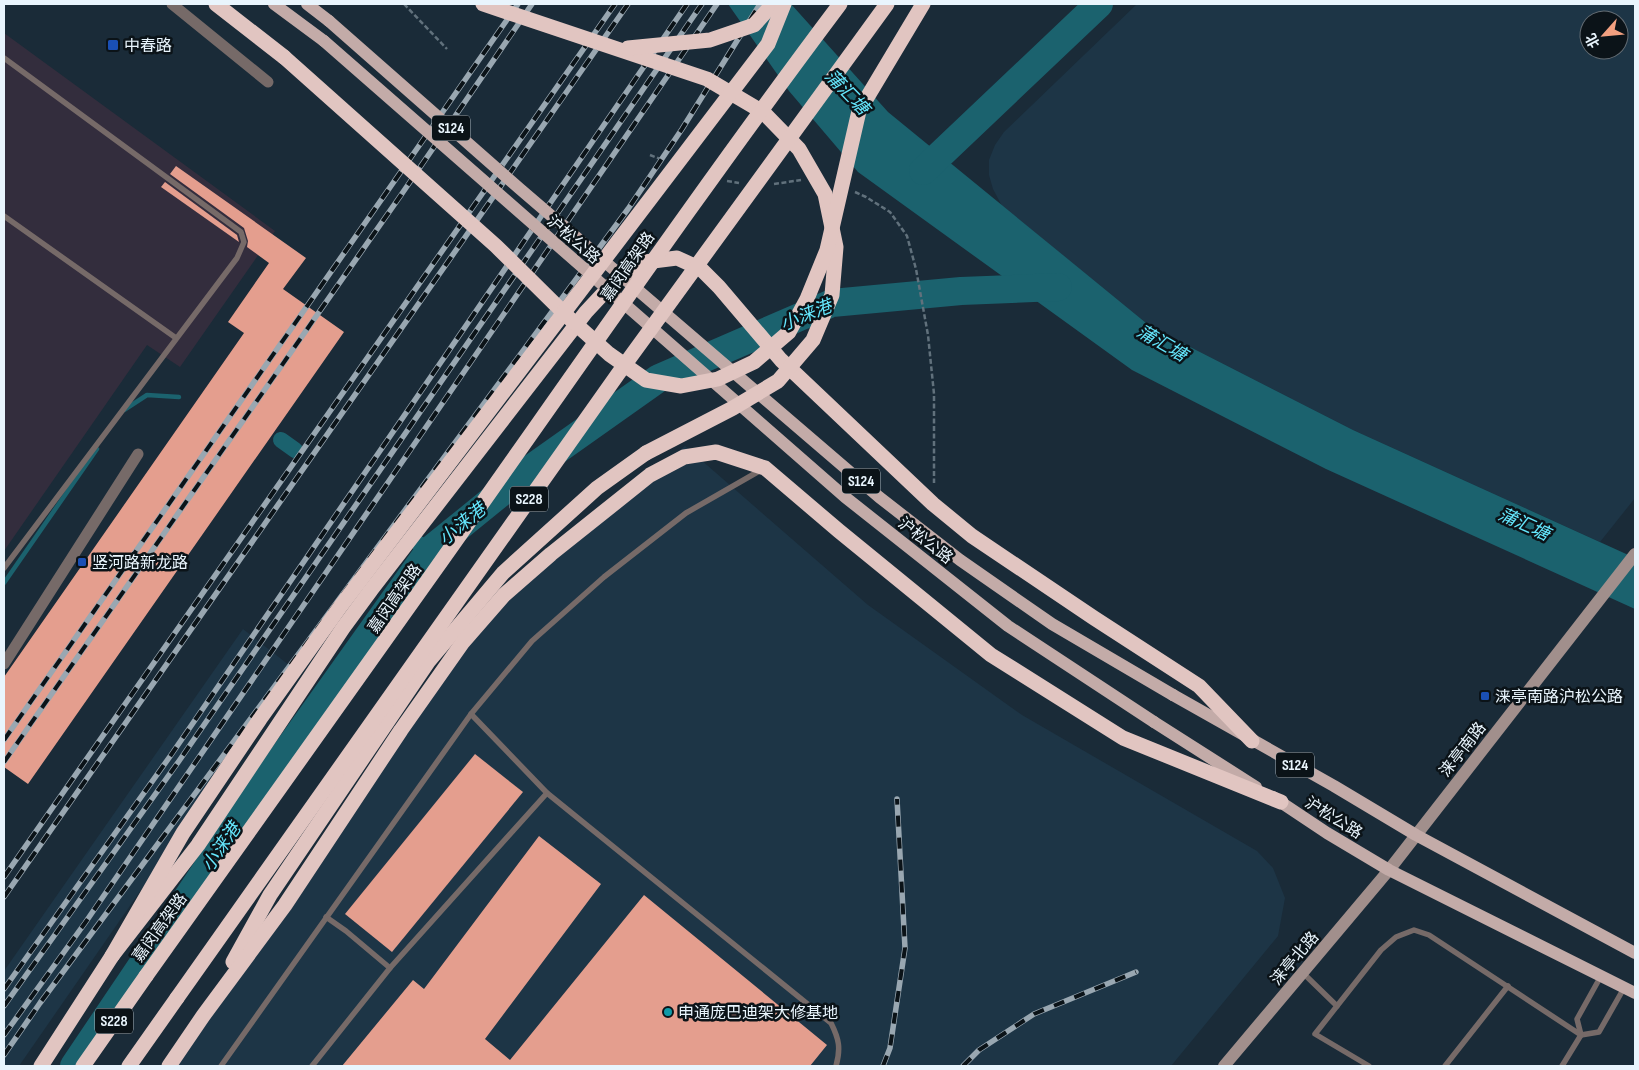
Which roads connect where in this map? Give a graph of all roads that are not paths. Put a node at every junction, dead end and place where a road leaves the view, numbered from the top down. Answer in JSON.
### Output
{"nodes":[{"id":1,"x":172,"y":4,"type":"edge"},
{"id":2,"x":216,"y":4,"type":"edge"},
{"id":3,"x":274,"y":4,"type":"edge"},
{"id":4,"x":307,"y":4,"type":"edge"},
{"id":5,"x":482,"y":4,"type":"edge"},
{"id":6,"x":772,"y":4,"type":"edge"},
{"id":7,"x":784,"y":4,"type":"edge"},
{"id":8,"x":840,"y":4,"type":"edge"},
{"id":9,"x":887,"y":4,"type":"edge"},
{"id":10,"x":923,"y":4,"type":"edge"},
{"id":11,"x":621,"y":49,"type":"junction"},
{"id":12,"x":4,"y":58,"type":"edge"},
{"id":13,"x":268,"y":82,"type":"dead end"},
{"id":14,"x":4,"y":216,"type":"edge"},
{"id":15,"x":176,"y":338,"type":"junction"},
{"id":16,"x":138,"y":454,"type":"dead end"},
{"id":17,"x":765,"y":468,"type":"junction"},
{"id":18,"x":1635,"y":554,"type":"edge"},
{"id":19,"x":4,"y":568,"type":"edge"},
{"id":20,"x":4,"y":664,"type":"edge"},
{"id":21,"x":471,"y":714,"type":"junction"},
{"id":22,"x":1252,"y":741,"type":"junction"},
{"id":23,"x":547,"y":793,"type":"junction"},
{"id":24,"x":1281,"y":802,"type":"junction"},
{"id":25,"x":1416,"y":835,"type":"junction"},
{"id":26,"x":1388,"y":870,"type":"junction"},
{"id":27,"x":326,"y":917,"type":"junction"},
{"id":28,"x":1635,"y":953,"type":"edge"},
{"id":29,"x":112,"y":956,"type":"junction"},
{"id":30,"x":390,"y":968,"type":"junction"},
{"id":31,"x":1303,"y":973,"type":"junction"},
{"id":32,"x":1602,"y":976,"type":"junction"},
{"id":33,"x":1508,"y":986,"type":"junction"},
{"id":34,"x":1630,"y":990,"type":"edge"},
{"id":35,"x":1337,"y":1006,"type":"junction"},
{"id":36,"x":203,"y":1016,"type":"junction"},
{"id":37,"x":1582,"y":1035,"type":"junction"},
{"id":38,"x":41,"y":1066,"type":"edge"},
{"id":39,"x":83,"y":1066,"type":"edge"},
{"id":40,"x":129,"y":1066,"type":"edge"},
{"id":41,"x":169,"y":1066,"type":"edge"},
{"id":42,"x":221,"y":1066,"type":"edge"},
{"id":43,"x":312,"y":1066,"type":"edge"},
{"id":44,"x":836,"y":1066,"type":"edge"},
{"id":45,"x":1224,"y":1066,"type":"edge"},
{"id":46,"x":1369,"y":1066,"type":"edge"},
{"id":47,"x":1445,"y":1066,"type":"edge"},
{"id":48,"x":1562,"y":1066,"type":"edge"}],
"edges":[{"from":1,"to":13,"type":"street"},
{"from":2,"to":10,"type":"highway","bridge":true},
{"from":3,"to":24,"type":"main road","name":"沪松公路","number":"S124","bridge":true},
{"from":4,"to":22,"type":"main road","name":"沪松公路","number":"S124","bridge":true},
{"from":5,"to":11,"type":"highway","bridge":true},
{"from":6,"to":11,"type":"highway","bridge":true},
{"from":7,"to":29,"type":"highway","bridge":true},
{"from":8,"to":39,"type":"highway","name":"嘉闵高架路","number":"S228","bridge":true},
{"from":9,"to":40,"type":"highway","number":"S228","bridge":true},
{"from":11,"to":36,"type":"highway","bridge":true},
{"from":12,"to":15,"type":"lane"},
{"from":14,"to":15,"type":"lane"},
{"from":15,"to":19,"type":"lane"},
{"from":16,"to":20,"type":"street"},
{"from":17,"to":21,"type":"lane"},
{"from":17,"to":24,"type":"highway"},
{"from":17,"to":36,"type":"highway"},
{"from":18,"to":25,"type":"street","name":"涞亭南路"},
{"from":21,"to":23,"type":"lane"},
{"from":21,"to":27,"type":"lane"},
{"from":22,"to":25,"type":"main road","name":"沪松公路","number":"S124"},
{"from":22,"to":29,"type":"highway","bridge":true},
{"from":23,"to":30,"type":"lane"},
{"from":23,"to":44,"type":"lane"},
{"from":24,"to":26,"type":"main road","name":"沪松公路","number":"S124"},
{"from":25,"to":26,"type":"street","name":"涞亭南路"},
{"from":25,"to":28,"type":"main road","name":"沪松公路","number":"S124"},
{"from":26,"to":31,"type":"street","name":"涞亭北路"},
{"from":26,"to":32,"type":"main road","name":"沪松公路","number":"S124"},
{"from":27,"to":30,"type":"lane"},
{"from":27,"to":42,"type":"lane"},
{"from":29,"to":38,"type":"highway"},
{"from":30,"to":43,"type":"lane"},
{"from":31,"to":35,"type":"lane"},
{"from":31,"to":45,"type":"street","name":"涞亭北路"},
{"from":32,"to":34,"type":"main road","name":"沪松公路","number":"S124"},
{"from":32,"to":37,"type":"lane"},
{"from":33,"to":35,"type":"lane"},
{"from":33,"to":37,"type":"lane"},
{"from":33,"to":47,"type":"lane"},
{"from":34,"to":37,"type":"lane"},
{"from":35,"to":46,"type":"lane"},
{"from":36,"to":41,"type":"highway"},
{"from":37,"to":48,"type":"lane"}]}
